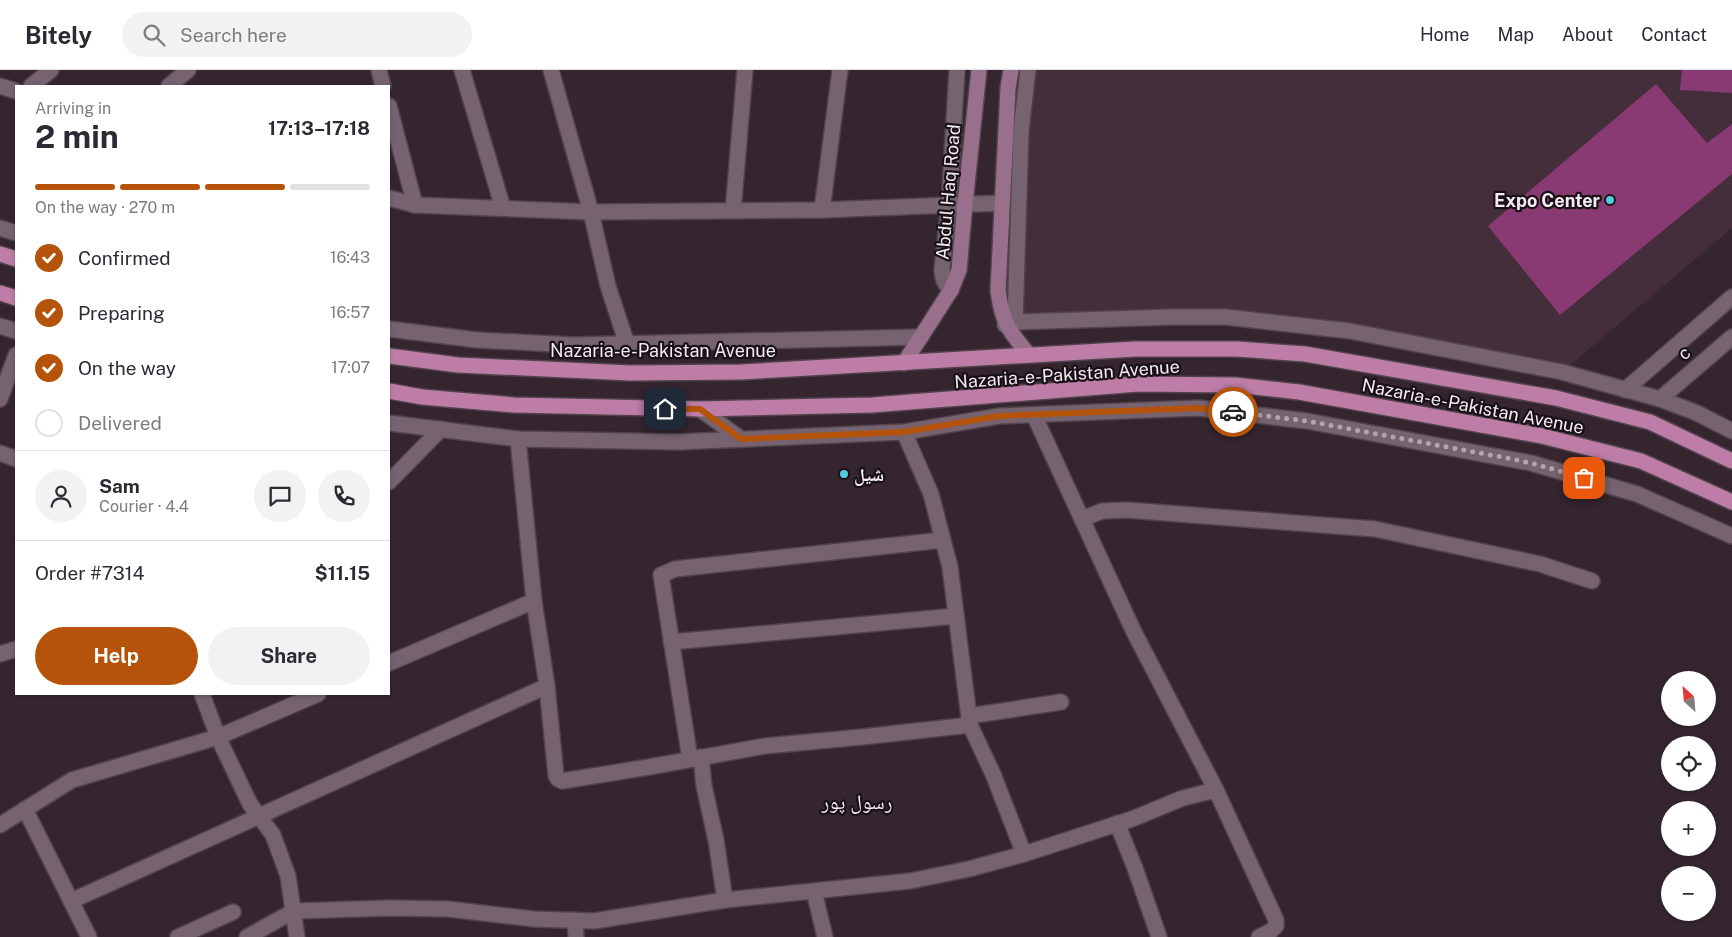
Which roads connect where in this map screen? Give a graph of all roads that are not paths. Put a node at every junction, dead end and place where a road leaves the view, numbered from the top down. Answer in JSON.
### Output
{"nodes":[{"id":1,"x":51,"y":70,"type":"edge"},
{"id":2,"x":188,"y":70,"type":"edge"},
{"id":3,"x":379,"y":70,"type":"edge"},
{"id":4,"x":462,"y":70,"type":"edge"},
{"id":5,"x":551,"y":70,"type":"edge"},
{"id":6,"x":745,"y":70,"type":"edge"},
{"id":7,"x":840,"y":70,"type":"edge"},
{"id":8,"x":957,"y":70,"type":"edge"},
{"id":9,"x":979,"y":70,"type":"edge"},
{"id":10,"x":1011,"y":70,"type":"edge"},
{"id":11,"x":1028,"y":70,"type":"edge"},
{"id":12,"x":32,"y":85,"type":"edge"},
{"id":13,"x":171,"y":85,"type":"edge"},
{"id":14,"x":383,"y":85,"type":"edge"},
{"id":15,"x":0,"y":86,"type":"edge"},
{"id":16,"x":1026,"y":86,"type":"junction"},
{"id":17,"x":1008,"y":88,"type":"junction"},
{"id":18,"x":15,"y":91,"type":"edge"},
{"id":19,"x":390,"y":110,"type":"edge"},
{"id":20,"x":1014,"y":130,"type":"junction"},
{"id":21,"x":390,"y":198,"type":"edge"},
{"id":22,"x":964,"y":204,"type":"junction"},
{"id":23,"x":1002,"y":204,"type":"junction"},
{"id":24,"x":415,"y":205,"type":"junction"},
{"id":25,"x":948,"y":205,"type":"junction"},
{"id":26,"x":503,"y":208,"type":"junction"},
{"id":27,"x":822,"y":210,"type":"junction"},
{"id":28,"x":733,"y":211,"type":"junction"},
{"id":29,"x":591,"y":212,"type":"junction"},
{"id":30,"x":0,"y":228,"type":"edge"},
{"id":31,"x":15,"y":233,"type":"edge"},
{"id":32,"x":0,"y":254,"type":"edge"},
{"id":33,"x":15,"y":259,"type":"edge"},
{"id":34,"x":951,"y":290,"type":"junction"},
{"id":35,"x":0,"y":293,"type":"edge"},
{"id":36,"x":1732,"y":297,"type":"edge"},
{"id":37,"x":15,"y":298,"type":"edge"},
{"id":38,"x":1010,"y":324,"type":"junction"},
{"id":39,"x":0,"y":326,"type":"edge"},
{"id":40,"x":390,"y":329,"type":"edge"},
{"id":41,"x":15,"y":331,"type":"edge"},
{"id":42,"x":921,"y":337,"type":"junction"},
{"id":43,"x":1732,"y":337,"type":"edge"},
{"id":44,"x":627,"y":344,"type":"junction"},
{"id":45,"x":1029,"y":355,"type":"junction"},
{"id":46,"x":390,"y":356,"type":"edge"},
{"id":47,"x":15,"y":358,"type":"edge"},
{"id":48,"x":904,"y":363,"type":"junction"},
{"id":49,"x":1625,"y":390,"type":"junction"},
{"id":50,"x":390,"y":391,"type":"edge"},
{"id":51,"x":975,"y":398,"type":"junction"},
{"id":52,"x":0,"y":399,"type":"edge"},
{"id":53,"x":1660,"y":399,"type":"junction"},
{"id":54,"x":700,"y":409,"type":"junction"},
{"id":55,"x":1034,"y":415,"type":"junction"},
{"id":56,"x":976,"y":419,"type":"junction"},
{"id":57,"x":390,"y":423,"type":"edge"},
{"id":58,"x":441,"y":429,"type":"junction"},
{"id":59,"x":1732,"y":431,"type":"edge"},
{"id":60,"x":904,"y":432,"type":"junction"},
{"id":61,"x":518,"y":439,"type":"junction"},
{"id":62,"x":741,"y":439,"type":"junction"},
{"id":63,"x":0,"y":453,"type":"edge"},
{"id":64,"x":15,"y":459,"type":"edge"},
{"id":65,"x":1732,"y":461,"type":"edge"},
{"id":66,"x":390,"y":481,"type":"edge"},
{"id":67,"x":1732,"y":502,"type":"edge"},
{"id":68,"x":1082,"y":519,"type":"junction"},
{"id":69,"x":1732,"y":536,"type":"edge"},
{"id":70,"x":944,"y":540,"type":"junction"},
{"id":71,"x":1592,"y":581,"type":"dead end"},
{"id":72,"x":534,"y":601,"type":"junction"},
{"id":73,"x":956,"y":616,"type":"junction"},
{"id":74,"x":671,"y":642,"type":"junction"},
{"id":75,"x":15,"y":649,"type":"edge"},
{"id":76,"x":0,"y":654,"type":"edge"},
{"id":77,"x":390,"y":663,"type":"edge"},
{"id":78,"x":546,"y":686,"type":"junction"},
{"id":79,"x":202,"y":695,"type":"edge"},
{"id":80,"x":316,"y":695,"type":"edge"},
{"id":81,"x":1061,"y":702,"type":"dead end"},
{"id":82,"x":969,"y":721,"type":"junction"},
{"id":83,"x":218,"y":737,"type":"junction"},
{"id":84,"x":695,"y":758,"type":"junction"},
{"id":85,"x":1216,"y":790,"type":"junction"},
{"id":86,"x":25,"y":809,"type":"junction"},
{"id":87,"x":258,"y":815,"type":"junction"},
{"id":88,"x":1117,"y":824,"type":"junction"},
{"id":89,"x":0,"y":825,"type":"edge"},
{"id":90,"x":1024,"y":854,"type":"junction"},
{"id":91,"x":814,"y":891,"type":"junction"},
{"id":92,"x":725,"y":900,"type":"junction"},
{"id":93,"x":71,"y":901,"type":"junction"},
{"id":94,"x":294,"y":911,"type":"junction"},
{"id":95,"x":233,"y":912,"type":"dead end"},
{"id":96,"x":575,"y":920,"type":"junction"},
{"id":97,"x":89,"y":937,"type":"edge"},
{"id":98,"x":178,"y":937,"type":"edge"},
{"id":99,"x":247,"y":937,"type":"edge"},
{"id":100,"x":297,"y":937,"type":"edge"},
{"id":101,"x":576,"y":937,"type":"edge"},
{"id":102,"x":825,"y":937,"type":"edge"},
{"id":103,"x":1159,"y":937,"type":"edge"},
{"id":104,"x":1259,"y":937,"type":"edge"}],
"edges":[{"from":1,"to":12,"type":"street"},
{"from":2,"to":13,"type":"street"},
{"from":3,"to":14,"type":"street"},
{"from":4,"to":26,"type":"street"},
{"from":5,"to":29,"type":"street"},
{"from":6,"to":28,"type":"street"},
{"from":7,"to":27,"type":"street"},
{"from":8,"to":25,"type":"street"},
{"from":9,"to":22,"type":"main road","name":"Abdul Haq Road"},
{"from":10,"to":17,"type":"main road"},
{"from":11,"to":16,"type":"street"},
{"from":15,"to":18,"type":"street"},
{"from":16,"to":17,"type":"street"},
{"from":16,"to":20,"type":"street"},
{"from":17,"to":20,"type":"main road"},
{"from":19,"to":24,"type":"street"},
{"from":20,"to":23,"type":"main road"},
{"from":20,"to":38,"type":"street"},
{"from":21,"to":24,"type":"street"},
{"from":22,"to":23,"type":"street"},
{"from":22,"to":25,"type":"street"},
{"from":22,"to":34,"type":"main road","name":"Abdul Haq Road"},
{"from":23,"to":38,"type":"main road"},
{"from":24,"to":26,"type":"street"},
{"from":25,"to":27,"type":"street"},
{"from":25,"to":34,"type":"street"},
{"from":26,"to":29,"type":"street"},
{"from":27,"to":28,"type":"street"},
{"from":28,"to":29,"type":"street"},
{"from":29,"to":44,"type":"street"},
{"from":30,"to":31,"type":"street"},
{"from":32,"to":33,"type":"main road"},
{"from":34,"to":42,"type":"main road","name":"Abdul Haq Road"},
{"from":35,"to":37,"type":"main road"},
{"from":36,"to":49,"type":"street"},
{"from":38,"to":45,"type":"main road"},
{"from":38,"to":49,"type":"street"},
{"from":39,"to":41,"type":"street"},
{"from":40,"to":44,"type":"street"},
{"from":42,"to":44,"type":"street"},
{"from":42,"to":48,"type":"main road","name":"Abdul Haq Road"},
{"from":43,"to":53,"type":"street","name":"c"},
{"from":45,"to":48,"type":"main road","name":"Nazaria-e-Pakistan Avenue"},
{"from":45,"to":65,"type":"main road","name":"Nazaria-e-Pakistan Avenue"},
{"from":46,"to":48,"type":"main road","name":"Nazaria-e-Pakistan Avenue"},
{"from":47,"to":52,"type":"street"},
{"from":49,"to":53,"type":"street"},
{"from":50,"to":54,"type":"main road","name":"Nazaria-e-Pakistan Avenue"},
{"from":51,"to":54,"type":"main road","name":"Nazaria-e-Pakistan Avenue"},
{"from":51,"to":56,"type":"street"},
{"from":51,"to":67,"type":"main road","name":"Nazaria-e-Pakistan Avenue"},
{"from":53,"to":59,"type":"street"},
{"from":54,"to":62,"type":"street"},
{"from":55,"to":56,"type":"street"},
{"from":55,"to":68,"type":"street"},
{"from":55,"to":69,"type":"street"},
{"from":56,"to":60,"type":"street"},
{"from":57,"to":58,"type":"street"},
{"from":58,"to":61,"type":"street"},
{"from":58,"to":66,"type":"street"},
{"from":60,"to":62,"type":"street"},
{"from":60,"to":70,"type":"street"},
{"from":61,"to":62,"type":"street"},
{"from":61,"to":72,"type":"street"},
{"from":63,"to":64,"type":"street"},
{"from":68,"to":71,"type":"street"},
{"from":68,"to":85,"type":"street"},
{"from":70,"to":73,"type":"street"},
{"from":70,"to":74,"type":"street"},
{"from":72,"to":77,"type":"street"},
{"from":72,"to":78,"type":"street"},
{"from":73,"to":74,"type":"street"},
{"from":73,"to":82,"type":"street"},
{"from":74,"to":84,"type":"street"},
{"from":75,"to":76,"type":"street"},
{"from":78,"to":84,"type":"street"},
{"from":78,"to":87,"type":"street"},
{"from":79,"to":83,"type":"street"},
{"from":80,"to":83,"type":"street"},
{"from":81,"to":82,"type":"street"},
{"from":82,"to":84,"type":"street"},
{"from":82,"to":90,"type":"street"},
{"from":83,"to":86,"type":"street"},
{"from":83,"to":87,"type":"street"},
{"from":84,"to":92,"type":"street"},
{"from":85,"to":88,"type":"street"},
{"from":85,"to":104,"type":"street"},
{"from":86,"to":89,"type":"street"},
{"from":86,"to":93,"type":"street"},
{"from":87,"to":93,"type":"street"},
{"from":87,"to":94,"type":"street"},
{"from":88,"to":90,"type":"street"},
{"from":88,"to":103,"type":"street"},
{"from":90,"to":91,"type":"street"},
{"from":91,"to":92,"type":"street"},
{"from":91,"to":102,"type":"street"},
{"from":92,"to":96,"type":"street"},
{"from":93,"to":97,"type":"street"},
{"from":94,"to":96,"type":"street"},
{"from":94,"to":99,"type":"street"},
{"from":94,"to":100,"type":"street"},
{"from":95,"to":98,"type":"street"},
{"from":96,"to":101,"type":"street"}]}
